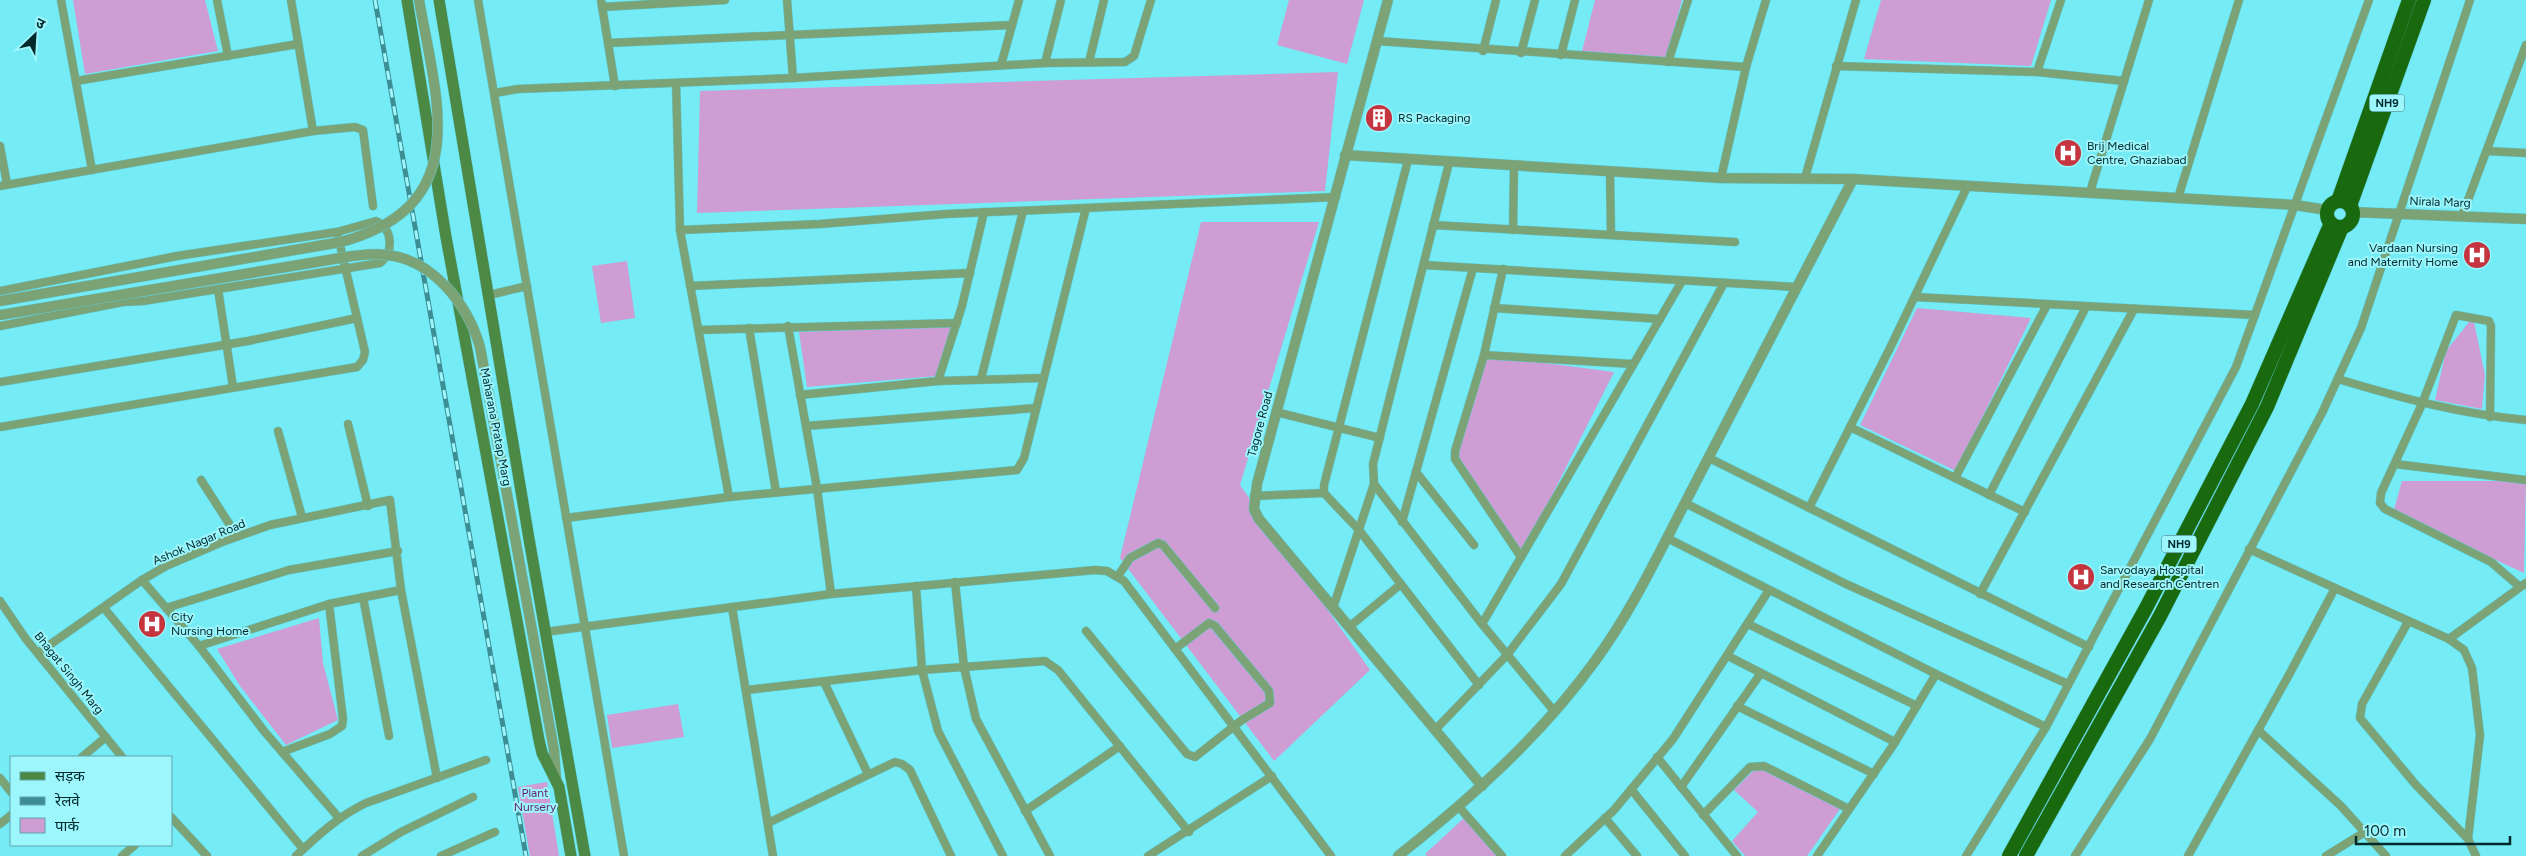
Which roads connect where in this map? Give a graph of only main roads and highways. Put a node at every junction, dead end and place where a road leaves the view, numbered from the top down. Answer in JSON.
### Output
{"nodes":[{"id":1,"x":407,"y":0,"type":"edge"},
{"id":2,"x":439,"y":0,"type":"edge"},
{"id":3,"x":2410,"y":0,"type":"edge"},
{"id":4,"x":2424,"y":0,"type":"edge"},
{"id":5,"x":2340,"y":213,"type":"junction"},
{"id":6,"x":494,"y":327,"type":"junction"},
{"id":7,"x":464,"y":333,"type":"junction"},
{"id":8,"x":2014,"y":854,"type":"edge"},
{"id":9,"x":571,"y":856,"type":"edge"},
{"id":10,"x":585,"y":856,"type":"edge"},
{"id":11,"x":2026,"y":856,"type":"edge"}],
"edges":[{"from":1,"to":7,"type":"main road","name":"Maharana Pratap Marg"},
{"from":2,"to":6,"type":"main road","name":"Maharana Pratap Marg"},
{"from":3,"to":5,"type":"highway","number":"NH9"},
{"from":4,"to":5,"type":"highway","number":"NH9"},
{"from":5,"to":8,"type":"highway","number":"NH9"},
{"from":5,"to":11,"type":"highway","number":"NH9"},
{"from":6,"to":7,"type":"main road"},
{"from":6,"to":10,"type":"main road","name":"Maharana Pratap Marg"},
{"from":7,"to":9,"type":"main road","name":"Maharana Pratap Marg"}]}
